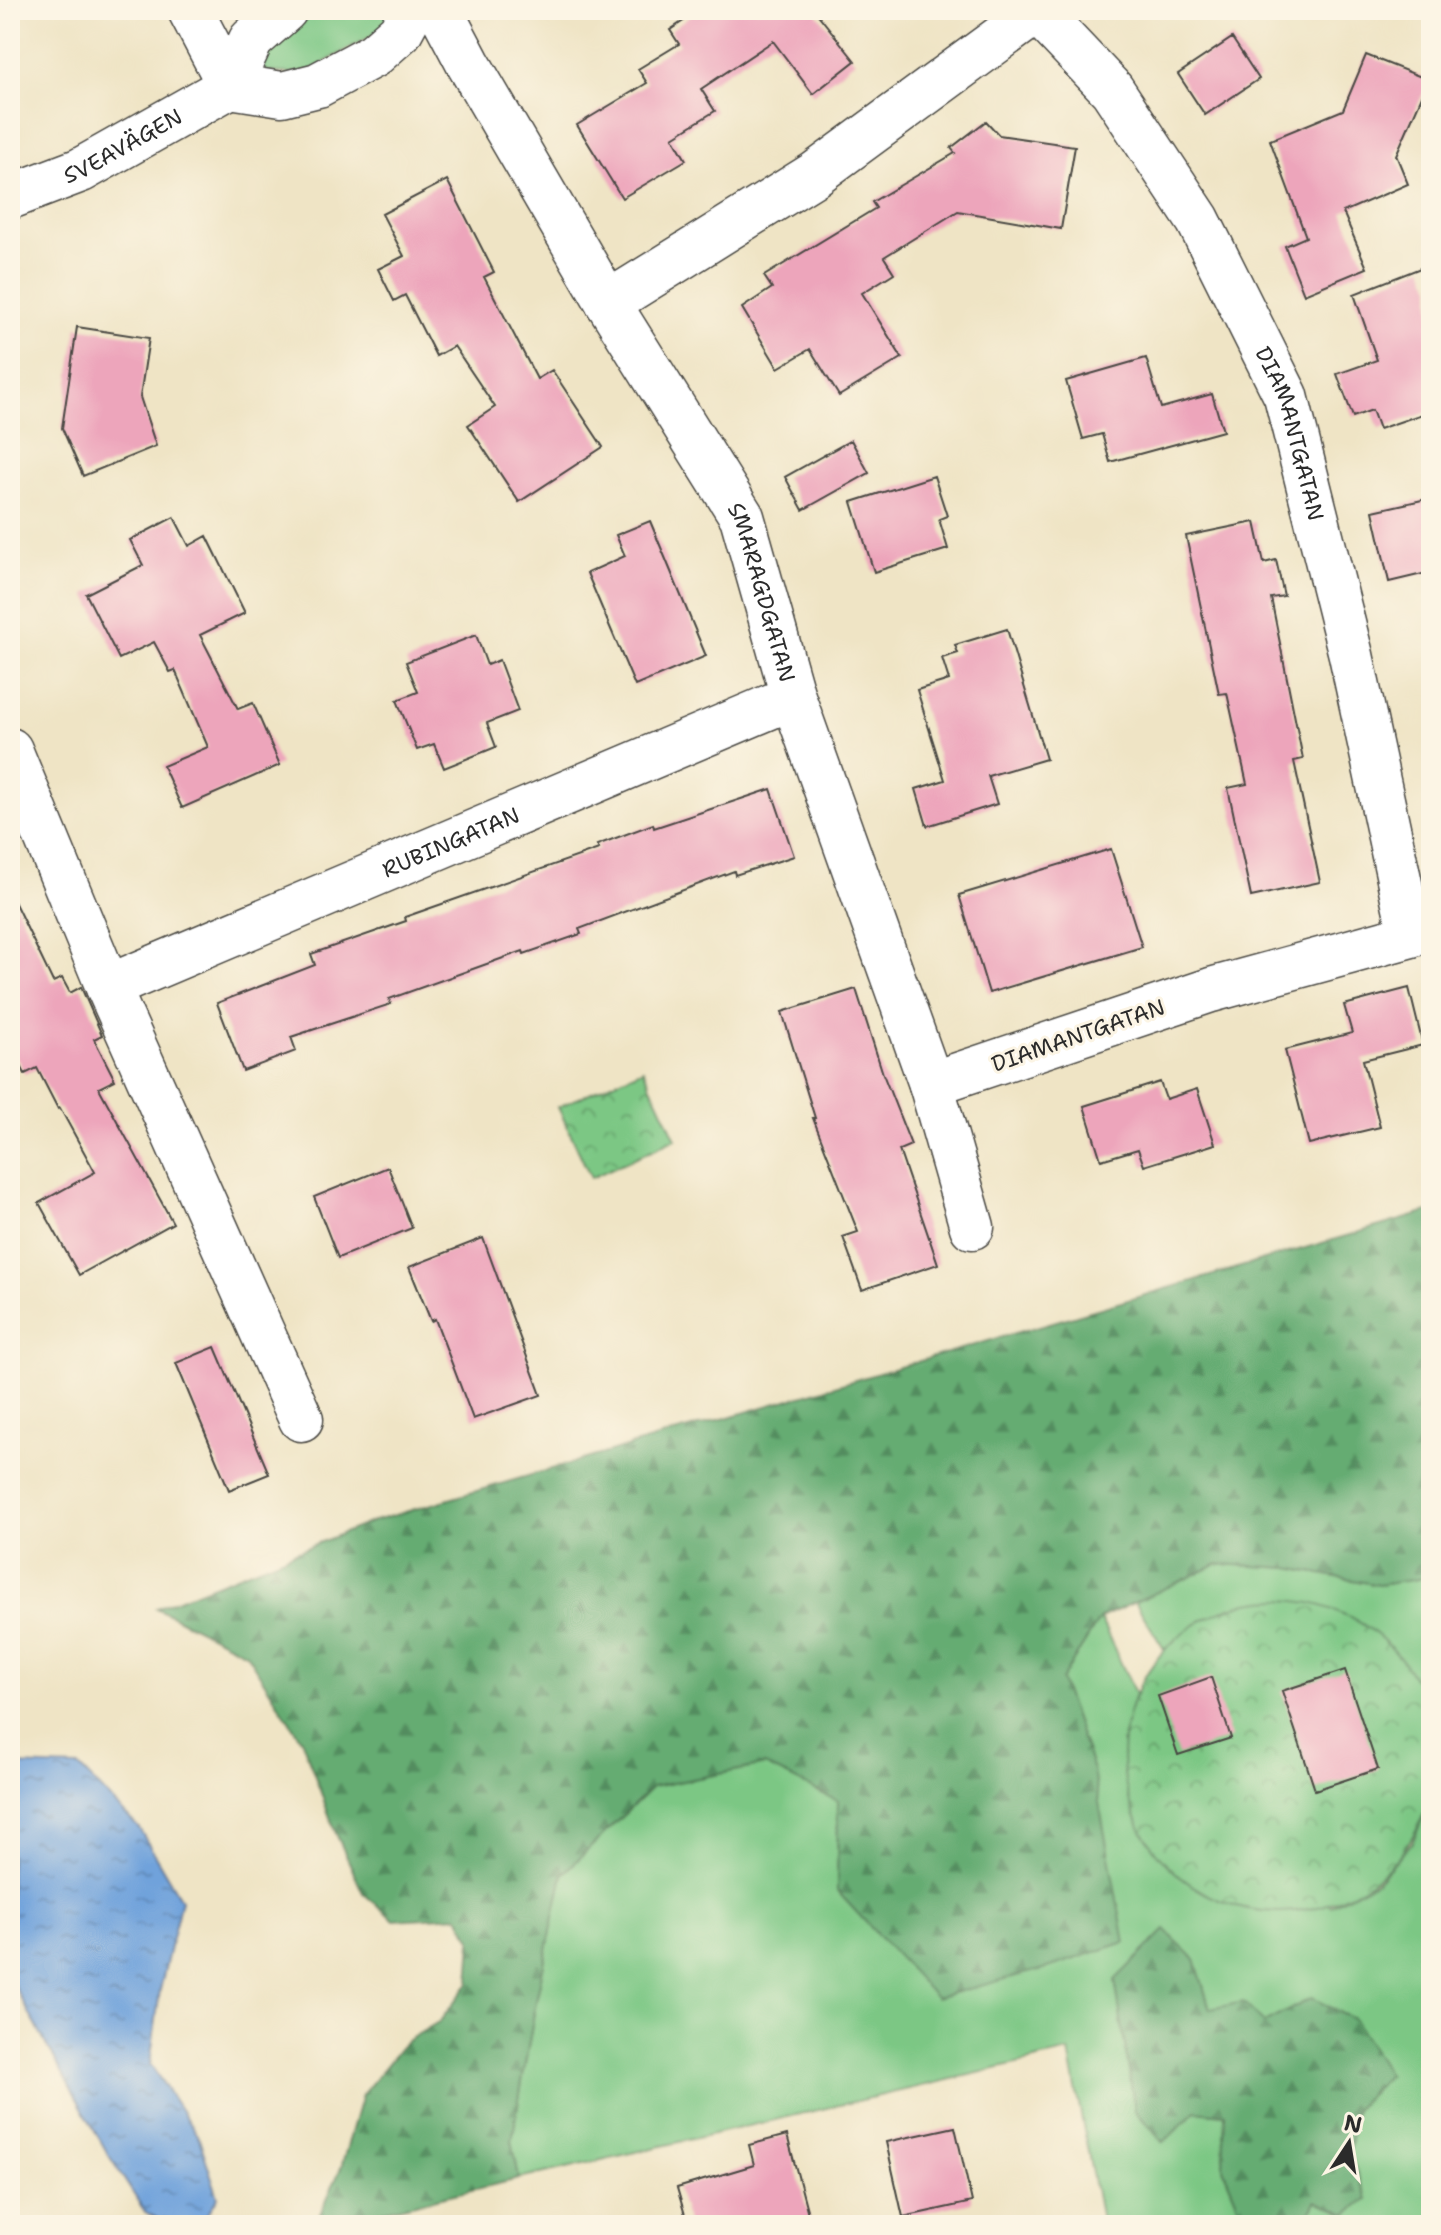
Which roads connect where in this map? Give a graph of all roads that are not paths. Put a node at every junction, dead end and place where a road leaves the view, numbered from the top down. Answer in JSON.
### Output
{"nodes":[{"id":1,"x":190,"y":10,"type":"edge"},
{"id":2,"x":285,"y":10,"type":"edge"},
{"id":3,"x":412,"y":10,"type":"edge"},
{"id":4,"x":440,"y":10,"type":"edge"},
{"id":5,"x":230,"y":86,"type":"junction"},
{"id":6,"x":10,"y":197,"type":"edge"},
{"id":7,"x":608,"y":303,"type":"junction"},
{"id":8,"x":793,"y":697,"type":"junction"},
{"id":9,"x":10,"y":750,"type":"edge"},
{"id":10,"x":108,"y":987,"type":"junction"},
{"id":11,"x":931,"y":1084,"type":"junction"},
{"id":12,"x":972,"y":1227,"type":"dead end"},
{"id":13,"x":301,"y":1419,"type":"dead end"}],
"edges":[{"from":1,"to":5,"type":"street"},
{"from":2,"to":5,"type":"street"},
{"from":3,"to":5,"type":"street"},
{"from":4,"to":7,"type":"street","name":"SMARAGDGATAN"},
{"from":5,"to":6,"type":"street","name":"SVEAVÄGEN"},
{"from":7,"to":8,"type":"street","name":"SMARAGDGATAN"},
{"from":7,"to":11,"type":"street","name":"DIAMANTGATAN"},
{"from":8,"to":10,"type":"street","name":"RUBINGATAN"},
{"from":8,"to":11,"type":"street","name":"SMARAGDGATAN"},
{"from":9,"to":10,"type":"street"},
{"from":10,"to":13,"type":"street"},
{"from":11,"to":12,"type":"street","name":"SMARAGDGATAN"}]}
